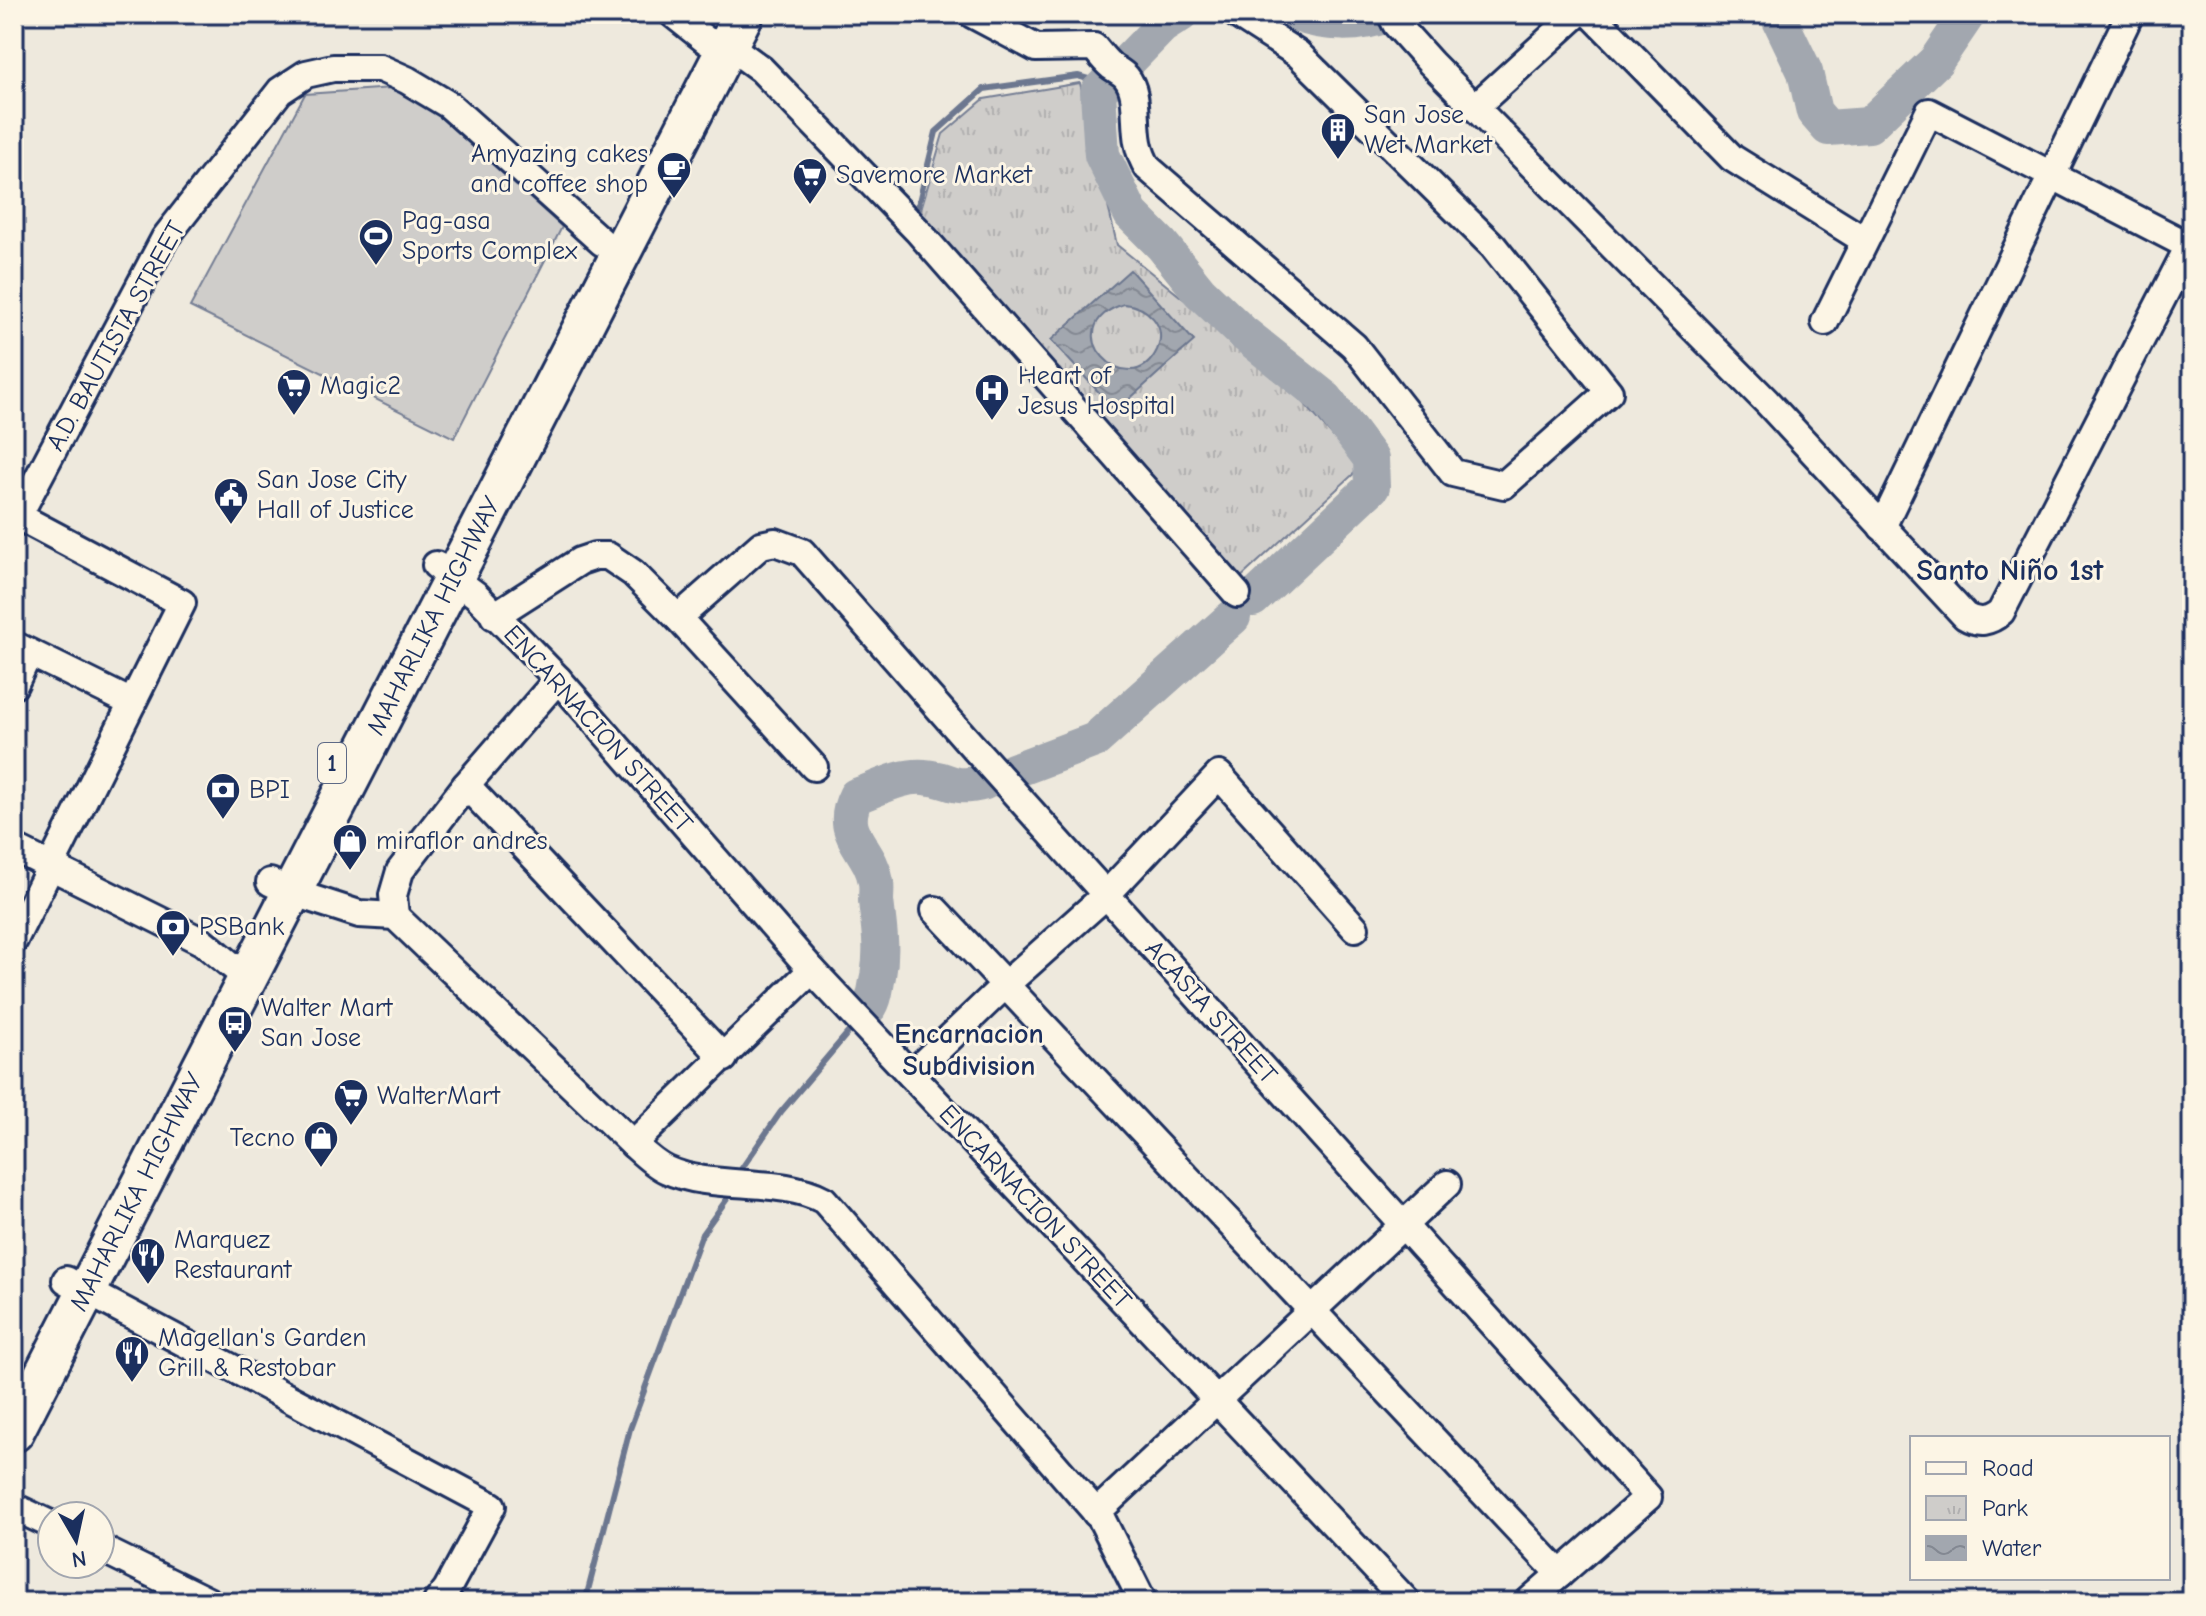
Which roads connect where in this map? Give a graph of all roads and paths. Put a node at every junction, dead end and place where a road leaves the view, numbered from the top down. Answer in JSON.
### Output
{"nodes":[{"id":1,"x":673,"y":14,"type":"edge"},
{"id":2,"x":972,"y":14,"type":"edge"},
{"id":3,"x":1236,"y":14,"type":"edge"},
{"id":4,"x":1577,"y":14,"type":"edge"},
{"id":5,"x":1591,"y":14,"type":"edge"},
{"id":6,"x":2130,"y":14,"type":"edge"},
{"id":7,"x":1394,"y":19,"type":"edge"},
{"id":8,"x":725,"y":28,"type":"edge"},
{"id":9,"x":1475,"y":107,"type":"junction"},
{"id":10,"x":2053,"y":175,"type":"junction"},
{"id":11,"x":1864,"y":240,"type":"junction"},
{"id":12,"x":602,"y":242,"type":"junction"},
{"id":13,"x":2191,"y":247,"type":"edge"},
{"id":14,"x":1825,"y":322,"type":"dead end"},
{"id":15,"x":16,"y":515,"type":"edge"},
{"id":16,"x":1882,"y":527,"type":"junction"},
{"id":17,"x":445,"y":571,"type":"junction"},
{"id":18,"x":1237,"y":594,"type":"dead end"},
{"id":19,"x":494,"y":616,"type":"junction"},
{"id":20,"x":678,"y":618,"type":"junction"},
{"id":21,"x":22,"y":649,"type":"edge"},
{"id":22,"x":558,"y":679,"type":"junction"},
{"id":23,"x":14,"y":685,"type":"edge"},
{"id":24,"x":132,"y":703,"type":"junction"},
{"id":25,"x":814,"y":767,"type":"dead end"},
{"id":26,"x":466,"y":785,"type":"junction"},
{"id":27,"x":14,"y":848,"type":"edge"},
{"id":28,"x":51,"y":867,"type":"junction"},
{"id":29,"x":280,"y":887,"type":"junction"},
{"id":30,"x":1106,"y":895,"type":"junction"},
{"id":31,"x":935,"y":910,"type":"dead end"},
{"id":32,"x":395,"y":916,"type":"junction"},
{"id":33,"x":1355,"y":928,"type":"dead end"},
{"id":34,"x":14,"y":940,"type":"edge"},
{"id":35,"x":239,"y":970,"type":"junction"},
{"id":36,"x":812,"y":970,"type":"junction"},
{"id":37,"x":1005,"y":985,"type":"junction"},
{"id":38,"x":724,"y":1058,"type":"junction"},
{"id":39,"x":911,"y":1075,"type":"junction"},
{"id":40,"x":633,"y":1144,"type":"junction"},
{"id":41,"x":1447,"y":1184,"type":"dead end"},
{"id":42,"x":1403,"y":1225,"type":"junction"},
{"id":43,"x":77,"y":1285,"type":"junction"},
{"id":44,"x":1312,"y":1311,"type":"junction"},
{"id":45,"x":14,"y":1381,"type":"edge"},
{"id":46,"x":1217,"y":1400,"type":"junction"},
{"id":47,"x":14,"y":1432,"type":"edge"},
{"id":48,"x":14,"y":1507,"type":"edge"},
{"id":49,"x":1096,"y":1513,"type":"junction"},
{"id":50,"x":36,"y":1517,"type":"edge"},
{"id":51,"x":116,"y":1556,"type":"edge"},
{"id":52,"x":1560,"y":1574,"type":"junction"},
{"id":53,"x":210,"y":1602,"type":"edge"},
{"id":54,"x":437,"y":1602,"type":"edge"},
{"id":55,"x":1143,"y":1602,"type":"edge"},
{"id":56,"x":1407,"y":1602,"type":"edge"},
{"id":57,"x":1528,"y":1602,"type":"edge"}],
"edges":[{"from":1,"to":8,"type":"street"},
{"from":2,"to":3,"type":"street"},
{"from":4,"to":9,"type":"street"},
{"from":5,"to":11,"type":"street"},
{"from":6,"to":10,"type":"street"},
{"from":7,"to":9,"type":"street"},
{"from":8,"to":12,"type":"highway","name":"MAHARLIKA HIGHWAY","number":"1"},
{"from":8,"to":17,"type":"highway","name":"MAHARLIKA HIGHWAY","number":"1"},
{"from":8,"to":18,"type":"street"},
{"from":9,"to":16,"type":"street"},
{"from":10,"to":11,"type":"street"},
{"from":10,"to":13,"type":"street"},
{"from":10,"to":16,"type":"street"},
{"from":11,"to":14,"type":"street"},
{"from":12,"to":15,"type":"street","name":"A.D. BAUTISTA STREET"},
{"from":12,"to":17,"type":"highway","name":"MAHARLIKA HIGHWAY","number":"1"},
{"from":13,"to":16,"type":"street"},
{"from":15,"to":24,"type":"street"},
{"from":17,"to":19,"type":"street","name":"ENCARNACION STREET"},
{"from":17,"to":29,"type":"highway","name":"MAHARLIKA HIGHWAY","number":"1"},
{"from":19,"to":20,"type":"street"},
{"from":19,"to":22,"type":"street","name":"ENCARNACION STREET"},
{"from":20,"to":25,"type":"street"},
{"from":20,"to":30,"type":"street","name":"ACASIA STREET"},
{"from":21,"to":23,"type":"street"},
{"from":21,"to":24,"type":"street"},
{"from":22,"to":26,"type":"street"},
{"from":22,"to":36,"type":"street","name":"ENCARNACION STREET"},
{"from":24,"to":28,"type":"street"},
{"from":26,"to":32,"type":"street"},
{"from":26,"to":38,"type":"street"},
{"from":27,"to":28,"type":"street"},
{"from":28,"to":34,"type":"street"},
{"from":28,"to":35,"type":"street"},
{"from":29,"to":32,"type":"street"},
{"from":29,"to":35,"type":"highway","name":"MAHARLIKA HIGHWAY","number":"1"},
{"from":30,"to":33,"type":"street"},
{"from":30,"to":37,"type":"street"},
{"from":30,"to":42,"type":"street","name":"ACASIA STREET"},
{"from":31,"to":37,"type":"street"},
{"from":32,"to":40,"type":"street"},
{"from":35,"to":43,"type":"highway","name":"MAHARLIKA HIGHWAY","number":"1"},
{"from":36,"to":38,"type":"street"},
{"from":36,"to":39,"type":"street","name":"ENCARNACION STREET"},
{"from":37,"to":39,"type":"street"},
{"from":37,"to":44,"type":"street"},
{"from":38,"to":40,"type":"street"},
{"from":39,"to":46,"type":"street","name":"ENCARNACION STREET"},
{"from":40,"to":49,"type":"street"},
{"from":41,"to":42,"type":"street"},
{"from":42,"to":44,"type":"street"},
{"from":42,"to":52,"type":"street","name":"ACASIA STREET"},
{"from":43,"to":45,"type":"highway","name":"MAHARLIKA HIGHWAY","number":"1"},
{"from":43,"to":47,"type":"highway","name":"MAHARLIKA HIGHWAY","number":"1"},
{"from":43,"to":54,"type":"street"},
{"from":44,"to":46,"type":"street"},
{"from":44,"to":52,"type":"street"},
{"from":46,"to":49,"type":"street"},
{"from":46,"to":56,"type":"street","name":"ENCARNACION STREET"},
{"from":48,"to":50,"type":"street"},
{"from":49,"to":55,"type":"street"},
{"from":51,"to":53,"type":"street"},
{"from":52,"to":57,"type":"street"}]}
